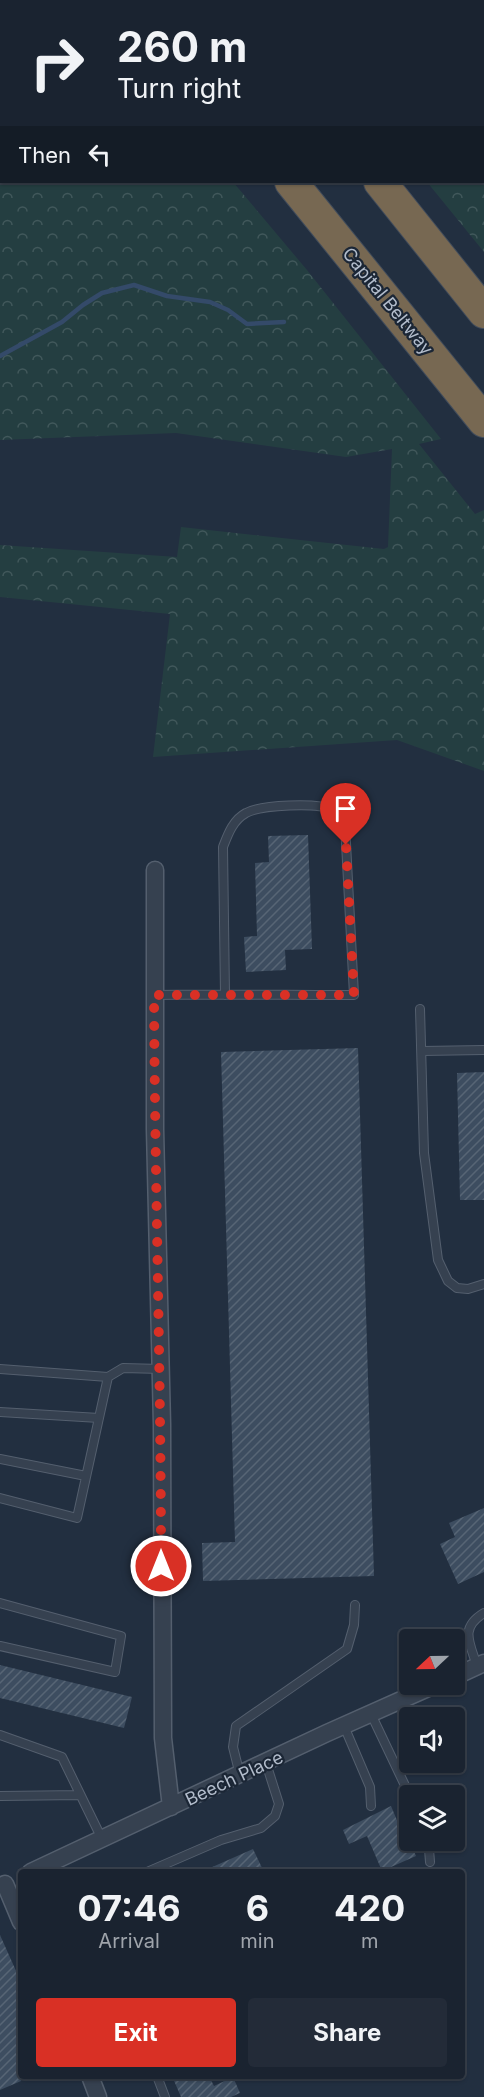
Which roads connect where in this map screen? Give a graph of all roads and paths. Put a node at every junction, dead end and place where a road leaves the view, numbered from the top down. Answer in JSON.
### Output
{"nodes":[{"id":1,"x":292,"y":183,"type":"edge"},
{"id":2,"x":381,"y":183,"type":"edge"},
{"id":3,"x":484,"y":312,"type":"edge"},
{"id":4,"x":484,"y":421,"type":"edge"},
{"id":5,"x":155,"y":870,"type":"dead end"},
{"id":6,"x":154,"y":995,"type":"junction"},
{"id":7,"x":225,"y":995,"type":"junction"},
{"id":8,"x":420,"y":1009,"type":"dead end"},
{"id":9,"x":484,"y":1050,"type":"edge"},
{"id":10,"x":422,"y":1051,"type":"junction"},
{"id":11,"x":484,"y":1284,"type":"edge"},
{"id":12,"x":0,"y":1369,"type":"edge"},
{"id":13,"x":160,"y":1369,"type":"junction"},
{"id":14,"x":108,"y":1377,"type":"junction"},
{"id":15,"x":0,"y":1412,"type":"edge"},
{"id":16,"x":99,"y":1418,"type":"junction"},
{"id":17,"x":0,"y":1459,"type":"edge"},
{"id":18,"x":86,"y":1476,"type":"junction"},
{"id":19,"x":0,"y":1498,"type":"edge"},
{"id":20,"x":0,"y":1603,"type":"edge"},
{"id":21,"x":355,"y":1605,"type":"dead end"},
{"id":22,"x":484,"y":1613,"type":"edge"},
{"id":23,"x":0,"y":1646,"type":"edge"},
{"id":24,"x":480,"y":1665,"type":"edge"},
{"id":25,"x":465,"y":1672,"type":"edge"},
{"id":26,"x":413,"y":1695,"type":"edge"},
{"id":27,"x":371,"y":1714,"type":"junction"},
{"id":28,"x":344,"y":1726,"type":"junction"},
{"id":29,"x":0,"y":1735,"type":"edge"},
{"id":30,"x":266,"y":1763,"type":"junction"},
{"id":31,"x":240,"y":1775,"type":"junction"},
{"id":32,"x":405,"y":1785,"type":"edge"},
{"id":33,"x":81,"y":1795,"type":"junction"},
{"id":34,"x":0,"y":1796,"type":"edge"},
{"id":35,"x":371,"y":1806,"type":"dead end"},
{"id":36,"x":171,"y":1807,"type":"junction"},
{"id":37,"x":102,"y":1839,"type":"junction"},
{"id":38,"x":429,"y":1851,"type":"edge"},
{"id":39,"x":430,"y":1862,"type":"dead end"},
{"id":40,"x":37,"y":1869,"type":"edge"},
{"id":41,"x":154,"y":1869,"type":"edge"},
{"id":42,"x":18,"y":1878,"type":"edge"},
{"id":43,"x":2,"y":1885,"type":"edge"},
{"id":44,"x":18,"y":1916,"type":"edge"},
{"id":45,"x":91,"y":2079,"type":"edge"},
{"id":46,"x":158,"y":2079,"type":"edge"},
{"id":47,"x":98,"y":2097,"type":"edge"},
{"id":48,"x":165,"y":2097,"type":"edge"}],
"edges":[{"from":1,"to":4,"type":"highway","name":"Capital Beltway"},
{"from":2,"to":3,"type":"highway"},
{"from":5,"to":6,"type":"street"},
{"from":6,"to":7,"type":"lane"},
{"from":6,"to":13,"type":"street"},
{"from":7,"to":7,"type":"lane"},
{"from":8,"to":10,"type":"lane"},
{"from":9,"to":10,"type":"lane"},
{"from":10,"to":11,"type":"lane"},
{"from":12,"to":14,"type":"lane"},
{"from":13,"to":14,"type":"lane"},
{"from":13,"to":36,"type":"street"},
{"from":14,"to":16,"type":"lane"},
{"from":15,"to":16,"type":"lane"},
{"from":16,"to":18,"type":"lane"},
{"from":17,"to":18,"type":"lane"},
{"from":18,"to":19,"type":"lane"},
{"from":20,"to":23,"type":"lane"},
{"from":21,"to":31,"type":"lane"},
{"from":22,"to":24,"type":"lane"},
{"from":24,"to":25,"type":"street"},
{"from":26,"to":27,"type":"street","name":"Beech Place"},
{"from":27,"to":28,"type":"street","name":"Beech Place"},
{"from":27,"to":32,"type":"lane"},
{"from":28,"to":30,"type":"street","name":"Beech Place"},
{"from":28,"to":35,"type":"lane"},
{"from":29,"to":33,"type":"lane"},
{"from":30,"to":31,"type":"street","name":"Beech Place"},
{"from":30,"to":41,"type":"lane"},
{"from":31,"to":36,"type":"street","name":"Beech Place"},
{"from":33,"to":34,"type":"lane"},
{"from":33,"to":37,"type":"lane"},
{"from":36,"to":37,"type":"street","name":"Beech Place"},
{"from":37,"to":40,"type":"street","name":"Beech Place"},
{"from":38,"to":39,"type":"lane"},
{"from":42,"to":43,"type":"street"},
{"from":43,"to":44,"type":"street"},
{"from":45,"to":47,"type":"street"},
{"from":46,"to":48,"type":"lane"}]}
